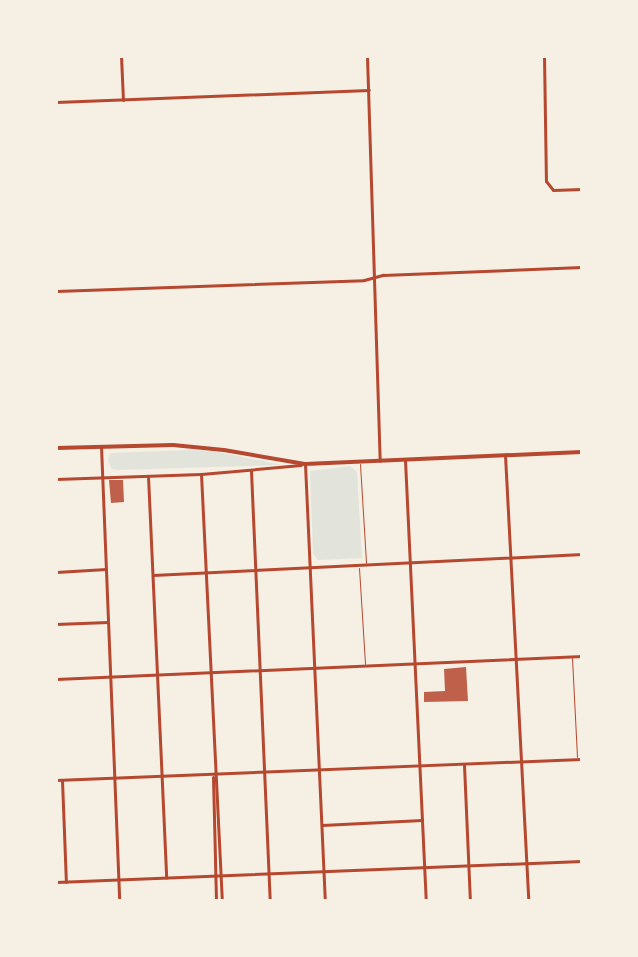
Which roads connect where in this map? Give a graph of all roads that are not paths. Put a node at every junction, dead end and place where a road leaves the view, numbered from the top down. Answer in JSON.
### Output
{"nodes":[{"id":1,"x":121,"y":56,"type":"edge"},
{"id":2,"x":367,"y":56,"type":"edge"},
{"id":3,"x":544,"y":56,"type":"edge"},
{"id":4,"x":369,"y":90,"type":"junction"},
{"id":5,"x":123,"y":101,"type":"junction"},
{"id":6,"x":56,"y":102,"type":"edge"},
{"id":7,"x":582,"y":189,"type":"edge"},
{"id":8,"x":582,"y":267,"type":"edge"},
{"id":9,"x":375,"y":277,"type":"junction"},
{"id":10,"x":56,"y":291,"type":"edge"},
{"id":11,"x":101,"y":446,"type":"junction"},
{"id":12,"x":56,"y":448,"type":"edge"},
{"id":13,"x":582,"y":452,"type":"edge"},
{"id":14,"x":505,"y":455,"type":"junction"},
{"id":15,"x":405,"y":460,"type":"junction"},
{"id":16,"x":360,"y":461,"type":"junction"},
{"id":17,"x":380,"y":461,"type":"junction"},
{"id":18,"x":305,"y":464,"type":"junction"},
{"id":19,"x":251,"y":471,"type":"junction"},
{"id":20,"x":201,"y":474,"type":"junction"},
{"id":21,"x":148,"y":476,"type":"junction"},
{"id":22,"x":102,"y":478,"type":"junction"},
{"id":23,"x":56,"y":479,"type":"edge"},
{"id":24,"x":582,"y":554,"type":"edge"},
{"id":25,"x":510,"y":558,"type":"junction"},
{"id":26,"x":410,"y":563,"type":"junction"},
{"id":27,"x":359,"y":565,"type":"junction"},
{"id":28,"x":366,"y":565,"type":"junction"},
{"id":29,"x":310,"y":568,"type":"junction"},
{"id":30,"x":106,"y":569,"type":"junction"},
{"id":31,"x":257,"y":570,"type":"junction"},
{"id":32,"x":56,"y":572,"type":"edge"},
{"id":33,"x":205,"y":572,"type":"junction"},
{"id":34,"x":153,"y":575,"type":"junction"},
{"id":35,"x":108,"y":622,"type":"junction"},
{"id":36,"x":56,"y":624,"type":"edge"},
{"id":37,"x":582,"y":656,"type":"edge"},
{"id":38,"x":572,"y":657,"type":"junction"},
{"id":39,"x":516,"y":659,"type":"junction"},
{"id":40,"x":365,"y":664,"type":"junction"},
{"id":41,"x":415,"y":664,"type":"junction"},
{"id":42,"x":315,"y":666,"type":"junction"},
{"id":43,"x":260,"y":669,"type":"junction"},
{"id":44,"x":210,"y":672,"type":"junction"},
{"id":45,"x":157,"y":674,"type":"junction"},
{"id":46,"x":110,"y":677,"type":"junction"},
{"id":47,"x":56,"y":679,"type":"edge"},
{"id":48,"x":580,"y":759,"type":"edge"},
{"id":49,"x":522,"y":762,"type":"junction"},
{"id":50,"x":463,"y":764,"type":"junction"},
{"id":51,"x":420,"y":766,"type":"junction"},
{"id":52,"x":320,"y":770,"type":"junction"},
{"id":53,"x":266,"y":772,"type":"junction"},
{"id":54,"x":214,"y":774,"type":"junction"},
{"id":55,"x":161,"y":776,"type":"junction"},
{"id":56,"x":114,"y":778,"type":"junction"},
{"id":57,"x":56,"y":780,"type":"edge"},
{"id":58,"x":62,"y":780,"type":"junction"},
{"id":59,"x":423,"y":820,"type":"junction"},
{"id":60,"x":322,"y":825,"type":"junction"},
{"id":61,"x":582,"y":861,"type":"edge"},
{"id":62,"x":527,"y":863,"type":"junction"},
{"id":63,"x":469,"y":865,"type":"junction"},
{"id":64,"x":425,"y":867,"type":"junction"},
{"id":65,"x":324,"y":871,"type":"junction"},
{"id":66,"x":269,"y":873,"type":"junction"},
{"id":67,"x":215,"y":875,"type":"junction"},
{"id":68,"x":221,"y":875,"type":"junction"},
{"id":69,"x":166,"y":878,"type":"junction"},
{"id":70,"x":118,"y":880,"type":"junction"},
{"id":71,"x":56,"y":882,"type":"edge"},
{"id":72,"x":66,"y":882,"type":"junction"},
{"id":73,"x":119,"y":901,"type":"edge"},
{"id":74,"x":216,"y":901,"type":"edge"},
{"id":75,"x":222,"y":901,"type":"edge"},
{"id":76,"x":270,"y":901,"type":"edge"},
{"id":77,"x":325,"y":901,"type":"edge"},
{"id":78,"x":426,"y":901,"type":"edge"},
{"id":79,"x":470,"y":901,"type":"edge"},
{"id":80,"x":528,"y":901,"type":"edge"}],
"edges":[{"from":1,"to":5,"type":"street"},
{"from":2,"to":4,"type":"street"},
{"from":3,"to":7,"type":"street"},
{"from":4,"to":5,"type":"street"},
{"from":4,"to":9,"type":"street"},
{"from":5,"to":6,"type":"street"},
{"from":8,"to":9,"type":"street"},
{"from":9,"to":10,"type":"street"},
{"from":9,"to":17,"type":"street"},
{"from":11,"to":12,"type":"main road"},
{"from":11,"to":18,"type":"main road"},
{"from":11,"to":22,"type":"street"},
{"from":13,"to":14,"type":"main road"},
{"from":14,"to":15,"type":"main road"},
{"from":14,"to":25,"type":"street"},
{"from":15,"to":17,"type":"main road"},
{"from":15,"to":26,"type":"street"},
{"from":16,"to":17,"type":"main road"},
{"from":16,"to":18,"type":"main road"},
{"from":16,"to":28,"type":"lane"},
{"from":18,"to":19,"type":"street"},
{"from":18,"to":29,"type":"street"},
{"from":19,"to":20,"type":"street"},
{"from":19,"to":31,"type":"street"},
{"from":20,"to":21,"type":"street"},
{"from":20,"to":33,"type":"street"},
{"from":21,"to":22,"type":"street"},
{"from":21,"to":34,"type":"street"},
{"from":22,"to":23,"type":"street"},
{"from":22,"to":30,"type":"street"},
{"from":24,"to":25,"type":"street"},
{"from":25,"to":26,"type":"street"},
{"from":25,"to":39,"type":"street"},
{"from":26,"to":28,"type":"street"},
{"from":26,"to":41,"type":"street"},
{"from":27,"to":28,"type":"street"},
{"from":27,"to":29,"type":"street"},
{"from":27,"to":40,"type":"lane"},
{"from":29,"to":31,"type":"street"},
{"from":29,"to":42,"type":"street"},
{"from":30,"to":32,"type":"street"},
{"from":30,"to":35,"type":"street"},
{"from":31,"to":33,"type":"street"},
{"from":31,"to":43,"type":"street"},
{"from":33,"to":34,"type":"street"},
{"from":33,"to":44,"type":"street"},
{"from":34,"to":45,"type":"street"},
{"from":35,"to":36,"type":"street"},
{"from":35,"to":46,"type":"street"},
{"from":37,"to":38,"type":"street"},
{"from":38,"to":39,"type":"street"},
{"from":38,"to":48,"type":"lane"},
{"from":39,"to":41,"type":"street"},
{"from":39,"to":49,"type":"street"},
{"from":40,"to":41,"type":"street"},
{"from":40,"to":42,"type":"street"},
{"from":41,"to":51,"type":"street"},
{"from":42,"to":43,"type":"street"},
{"from":42,"to":52,"type":"street"},
{"from":43,"to":44,"type":"street"},
{"from":43,"to":53,"type":"street"},
{"from":44,"to":45,"type":"street"},
{"from":44,"to":54,"type":"street"},
{"from":45,"to":46,"type":"street"},
{"from":45,"to":55,"type":"street"},
{"from":46,"to":47,"type":"street"},
{"from":46,"to":56,"type":"street"},
{"from":48,"to":49,"type":"street"},
{"from":49,"to":50,"type":"street"},
{"from":49,"to":62,"type":"street"},
{"from":50,"to":51,"type":"street"},
{"from":50,"to":63,"type":"street"},
{"from":51,"to":52,"type":"street"},
{"from":51,"to":59,"type":"street"},
{"from":52,"to":53,"type":"street"},
{"from":52,"to":60,"type":"street"},
{"from":53,"to":54,"type":"street"},
{"from":53,"to":66,"type":"street"},
{"from":54,"to":55,"type":"street"},
{"from":54,"to":67,"type":"street"},
{"from":54,"to":68,"type":"street"},
{"from":55,"to":56,"type":"street"},
{"from":55,"to":69,"type":"street"},
{"from":56,"to":58,"type":"street"},
{"from":56,"to":70,"type":"street"},
{"from":57,"to":58,"type":"street"},
{"from":58,"to":72,"type":"street"},
{"from":59,"to":60,"type":"street"},
{"from":59,"to":64,"type":"street"},
{"from":60,"to":65,"type":"street"},
{"from":61,"to":62,"type":"street"},
{"from":62,"to":63,"type":"street"},
{"from":62,"to":80,"type":"street"},
{"from":63,"to":64,"type":"street"},
{"from":63,"to":79,"type":"street"},
{"from":64,"to":65,"type":"street"},
{"from":64,"to":78,"type":"street"},
{"from":65,"to":66,"type":"street"},
{"from":65,"to":77,"type":"street"},
{"from":66,"to":68,"type":"street"},
{"from":66,"to":76,"type":"street"},
{"from":67,"to":68,"type":"street"},
{"from":67,"to":69,"type":"street"},
{"from":67,"to":74,"type":"street"},
{"from":68,"to":75,"type":"street"},
{"from":69,"to":70,"type":"street"},
{"from":70,"to":72,"type":"street"},
{"from":70,"to":73,"type":"street"},
{"from":71,"to":72,"type":"street"}]}
